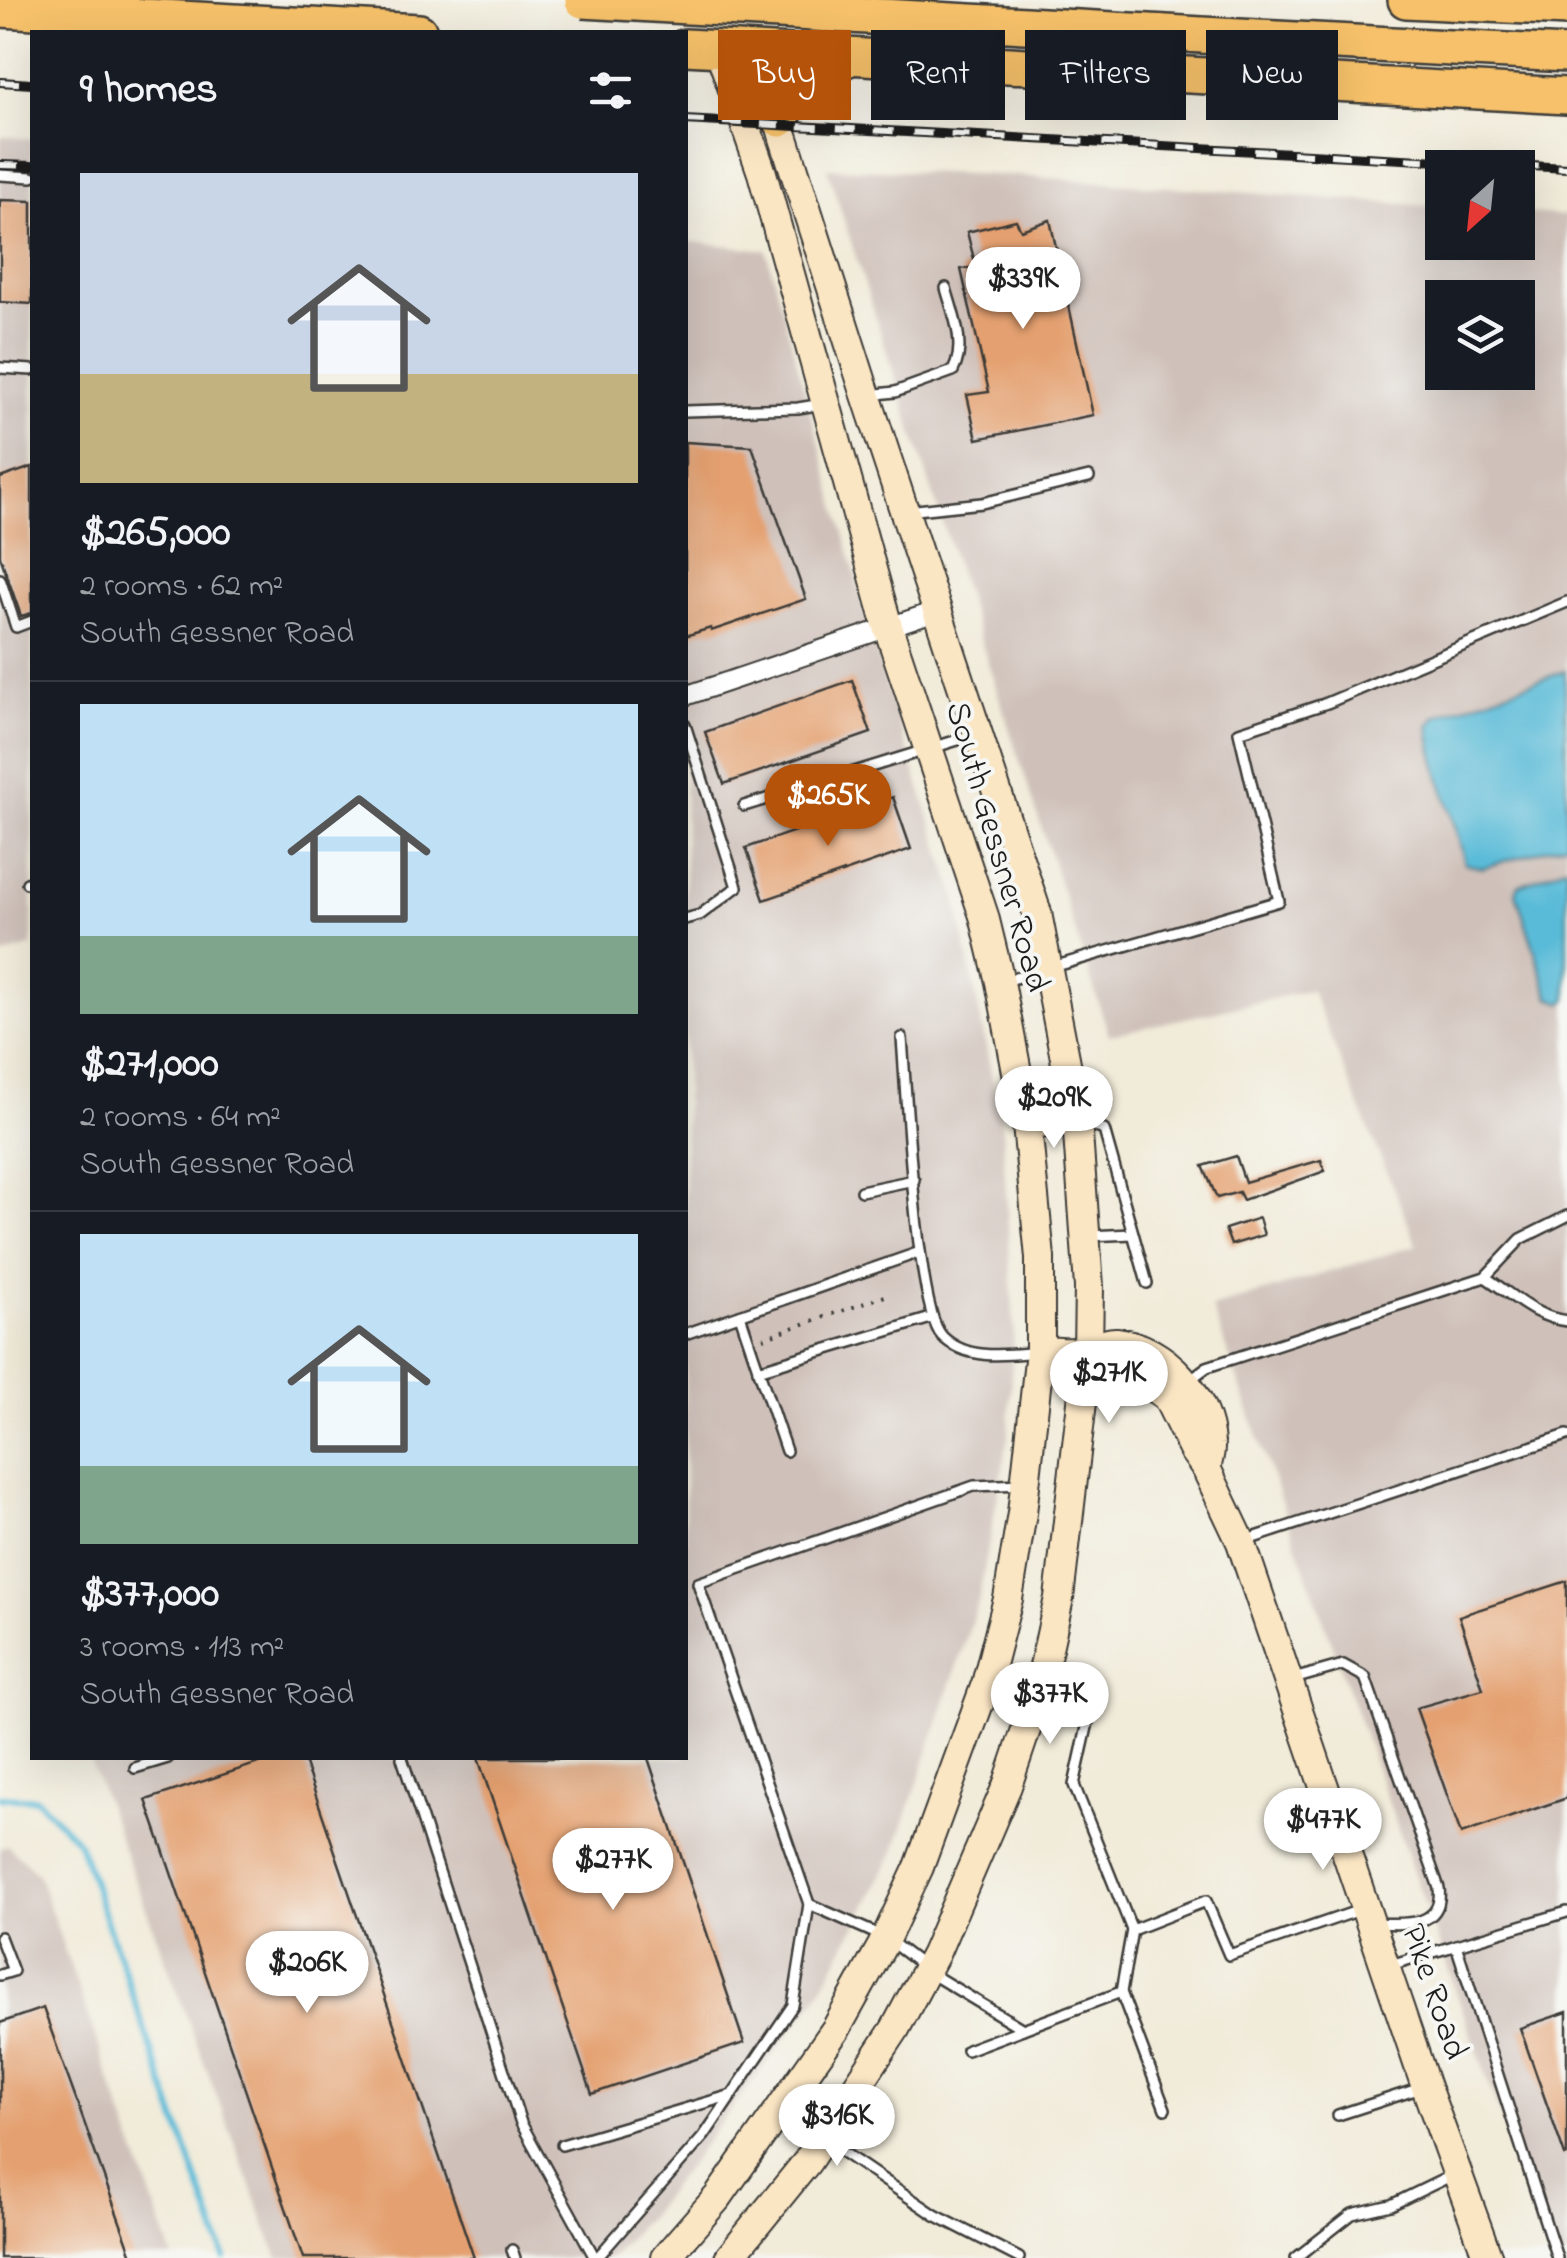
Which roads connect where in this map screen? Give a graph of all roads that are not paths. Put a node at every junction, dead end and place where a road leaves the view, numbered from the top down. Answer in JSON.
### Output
{"nodes":[{"id":1,"x":583,"y":0,"type":"edge"},
{"id":2,"x":1406,"y":0,"type":"edge"},
{"id":3,"x":1567,"y":8,"type":"edge"},
{"id":4,"x":0,"y":9,"type":"edge"},
{"id":5,"x":383,"y":30,"type":"edge"},
{"id":6,"x":702,"y":48,"type":"edge"},
{"id":7,"x":1567,"y":54,"type":"edge"},
{"id":8,"x":851,"y":58,"type":"edge"},
{"id":9,"x":1567,"y":96,"type":"edge"},
{"id":10,"x":780,"y":120,"type":"edge"},
{"id":11,"x":0,"y":175,"type":"edge"},
{"id":12,"x":30,"y":177,"type":"edge"},
{"id":13,"x":946,"y":288,"type":"dead end"},
{"id":14,"x":0,"y":368,"type":"edge"},
{"id":15,"x":30,"y":370,"type":"edge"},
{"id":16,"x":866,"y":395,"type":"junction"},
{"id":17,"x":826,"y":404,"type":"junction"},
{"id":18,"x":688,"y":411,"type":"edge"},
{"id":19,"x":1089,"y":476,"type":"dead end"},
{"id":20,"x":904,"y":512,"type":"junction"},
{"id":21,"x":859,"y":521,"type":"junction"},
{"id":22,"x":0,"y":578,"type":"edge"},
{"id":23,"x":1567,"y":602,"type":"edge"},
{"id":24,"x":936,"y":611,"type":"junction"},
{"id":25,"x":30,"y":623,"type":"edge"},
{"id":26,"x":888,"y":627,"type":"junction"},
{"id":27,"x":688,"y":695,"type":"edge"},
{"id":28,"x":977,"y":734,"type":"junction"},
{"id":29,"x":688,"y":742,"type":"edge"},
{"id":30,"x":930,"y":748,"type":"junction"},
{"id":31,"x":744,"y":806,"type":"dead end"},
{"id":32,"x":688,"y":918,"type":"edge"},
{"id":33,"x":1048,"y":970,"type":"junction"},
{"id":34,"x":1000,"y":982,"type":"junction"},
{"id":35,"x":902,"y":1038,"type":"dead end"},
{"id":36,"x":1076,"y":1120,"type":"junction"},
{"id":37,"x":1026,"y":1125,"type":"junction"},
{"id":38,"x":914,"y":1180,"type":"junction"},
{"id":39,"x":861,"y":1192,"type":"dead end"},
{"id":40,"x":1567,"y":1216,"type":"edge"},
{"id":41,"x":1133,"y":1234,"type":"junction"},
{"id":42,"x":1085,"y":1236,"type":"junction"},
{"id":43,"x":920,"y":1252,"type":"junction"},
{"id":44,"x":1485,"y":1278,"type":"junction"},
{"id":45,"x":1147,"y":1283,"type":"dead end"},
{"id":46,"x":740,"y":1315,"type":"junction"},
{"id":47,"x":931,"y":1318,"type":"junction"},
{"id":48,"x":1567,"y":1321,"type":"edge"},
{"id":49,"x":688,"y":1333,"type":"edge"},
{"id":50,"x":1040,"y":1351,"type":"junction"},
{"id":51,"x":1088,"y":1351,"type":"junction"},
{"id":52,"x":758,"y":1370,"type":"junction"},
{"id":53,"x":1176,"y":1390,"type":"junction"},
{"id":54,"x":1567,"y":1435,"type":"edge"},
{"id":55,"x":786,"y":1451,"type":"dead end"},
{"id":56,"x":1025,"y":1484,"type":"junction"},
{"id":57,"x":1241,"y":1542,"type":"junction"},
{"id":58,"x":698,"y":1583,"type":"junction"},
{"id":59,"x":688,"y":1586,"type":"edge"},
{"id":60,"x":1288,"y":1680,"type":"junction"},
{"id":61,"x":1091,"y":1708,"type":"dead end"},
{"id":62,"x":161,"y":1760,"type":"edge"},
{"id":63,"x":403,"y":1760,"type":"edge"},
{"id":64,"x":135,"y":1768,"type":"dead end"},
{"id":65,"x":809,"y":1904,"type":"junction"},
{"id":66,"x":1567,"y":1912,"type":"edge"},
{"id":67,"x":1368,"y":1915,"type":"junction"},
{"id":68,"x":1132,"y":1930,"type":"junction"},
{"id":69,"x":0,"y":1936,"type":"edge"},
{"id":70,"x":886,"y":1938,"type":"junction"},
{"id":71,"x":1456,"y":1945,"type":"junction"},
{"id":72,"x":1385,"y":1966,"type":"junction"},
{"id":73,"x":927,"y":1970,"type":"junction"},
{"id":74,"x":0,"y":1975,"type":"edge"},
{"id":75,"x":1120,"y":1992,"type":"junction"},
{"id":76,"x":1023,"y":2029,"type":"junction"},
{"id":77,"x":968,"y":2050,"type":"dead end"},
{"id":78,"x":1426,"y":2087,"type":"junction"},
{"id":79,"x":732,"y":2095,"type":"junction"},
{"id":80,"x":1165,"y":2109,"type":"dead end"},
{"id":81,"x":1338,"y":2115,"type":"dead end"},
{"id":82,"x":823,"y":2138,"type":"junction"},
{"id":83,"x":562,"y":2145,"type":"dead end"},
{"id":84,"x":1458,"y":2173,"type":"junction"},
{"id":85,"x":596,"y":2258,"type":"edge"},
{"id":86,"x":665,"y":2258,"type":"edge"},
{"id":87,"x":728,"y":2258,"type":"edge"},
{"id":88,"x":1019,"y":2258,"type":"edge"},
{"id":89,"x":1296,"y":2258,"type":"edge"},
{"id":90,"x":1488,"y":2258,"type":"edge"},
{"id":91,"x":1557,"y":2258,"type":"edge"}],
"edges":[{"from":1,"to":7,"type":"highway","bridge":true},
{"from":2,"to":3,"type":"highway"},
{"from":4,"to":5,"type":"highway"},
{"from":6,"to":17,"type":"main road","name":"South Gessner Road"},
{"from":8,"to":9,"type":"highway"},
{"from":10,"to":16,"type":"main road","name":"South Gessner Road"},
{"from":11,"to":12,"type":"lane"},
{"from":13,"to":16,"type":"lane"},
{"from":14,"to":15,"type":"lane"},
{"from":16,"to":17,"type":"main road"},
{"from":16,"to":20,"type":"main road","name":"South Gessner Road"},
{"from":17,"to":18,"type":"lane"},
{"from":17,"to":21,"type":"main road","name":"South Gessner Road"},
{"from":19,"to":20,"type":"lane"},
{"from":20,"to":21,"type":"main road"},
{"from":20,"to":24,"type":"main road","name":"South Gessner Road"},
{"from":21,"to":26,"type":"main road","name":"South Gessner Road"},
{"from":22,"to":25,"type":"lane"},
{"from":23,"to":33,"type":"lane"},
{"from":24,"to":26,"type":"street"},
{"from":24,"to":28,"type":"main road","name":"South Gessner Road"},
{"from":26,"to":27,"type":"street"},
{"from":26,"to":30,"type":"main road","name":"South Gessner Road"},
{"from":28,"to":30,"type":"lane"},
{"from":28,"to":33,"type":"main road","name":"South Gessner Road"},
{"from":29,"to":32,"type":"lane"},
{"from":30,"to":31,"type":"lane"},
{"from":30,"to":34,"type":"main road","name":"South Gessner Road"},
{"from":33,"to":34,"type":"lane"},
{"from":33,"to":36,"type":"main road","name":"South Gessner Road"},
{"from":34,"to":37,"type":"main road","name":"South Gessner Road"},
{"from":35,"to":38,"type":"lane"},
{"from":36,"to":37,"type":"main road"},
{"from":36,"to":41,"type":"lane"},
{"from":36,"to":42,"type":"main road","name":"South Gessner Road"},
{"from":37,"to":50,"type":"main road","name":"South Gessner Road"},
{"from":38,"to":39,"type":"lane"},
{"from":38,"to":43,"type":"lane"},
{"from":40,"to":44,"type":"lane"},
{"from":41,"to":42,"type":"lane"},
{"from":41,"to":45,"type":"lane"},
{"from":42,"to":51,"type":"main road","name":"South Gessner Road"},
{"from":43,"to":46,"type":"lane"},
{"from":43,"to":47,"type":"lane"},
{"from":44,"to":48,"type":"lane"},
{"from":44,"to":53,"type":"lane"},
{"from":46,"to":49,"type":"lane"},
{"from":46,"to":52,"type":"lane"},
{"from":47,"to":50,"type":"lane"},
{"from":47,"to":52,"type":"lane"},
{"from":50,"to":51,"type":"main road","name":"Pike Road"},
{"from":50,"to":56,"type":"main road","name":"South Gessner Road"},
{"from":51,"to":53,"type":"main road","name":"Pike Road"},
{"from":51,"to":73,"type":"main road","name":"South Gessner Road"},
{"from":52,"to":55,"type":"lane"},
{"from":53,"to":57,"type":"main road","name":"Pike Road"},
{"from":54,"to":57,"type":"lane"},
{"from":56,"to":58,"type":"lane"},
{"from":56,"to":70,"type":"main road","name":"South Gessner Road"},
{"from":57,"to":60,"type":"main road","name":"Pike Road"},
{"from":58,"to":59,"type":"lane"},
{"from":58,"to":65,"type":"lane"},
{"from":60,"to":67,"type":"main road","name":"Pike Road"},
{"from":60,"to":67,"type":"lane"},
{"from":61,"to":68,"type":"lane"},
{"from":62,"to":64,"type":"lane"},
{"from":63,"to":85,"type":"lane"},
{"from":65,"to":70,"type":"lane"},
{"from":65,"to":79,"type":"lane"},
{"from":66,"to":71,"type":"lane"},
{"from":67,"to":68,"type":"lane"},
{"from":67,"to":72,"type":"main road","name":"Pike Road"},
{"from":68,"to":75,"type":"lane"},
{"from":69,"to":74,"type":"lane"},
{"from":70,"to":73,"type":"lane"},
{"from":70,"to":86,"type":"main road","name":"South Gessner Road"},
{"from":71,"to":72,"type":"lane"},
{"from":71,"to":91,"type":"lane"},
{"from":72,"to":78,"type":"main road","name":"Pike Road"},
{"from":73,"to":76,"type":"lane"},
{"from":73,"to":82,"type":"main road","name":"South Gessner Road"},
{"from":75,"to":76,"type":"lane"},
{"from":75,"to":80,"type":"lane"},
{"from":76,"to":77,"type":"lane"},
{"from":78,"to":81,"type":"lane"},
{"from":78,"to":84,"type":"main road","name":"Pike Road"},
{"from":79,"to":83,"type":"lane"},
{"from":79,"to":85,"type":"lane"},
{"from":82,"to":87,"type":"main road","name":"South Gessner Road"},
{"from":82,"to":88,"type":"lane"},
{"from":84,"to":89,"type":"lane"},
{"from":84,"to":90,"type":"main road","name":"Pike Road"}]}
